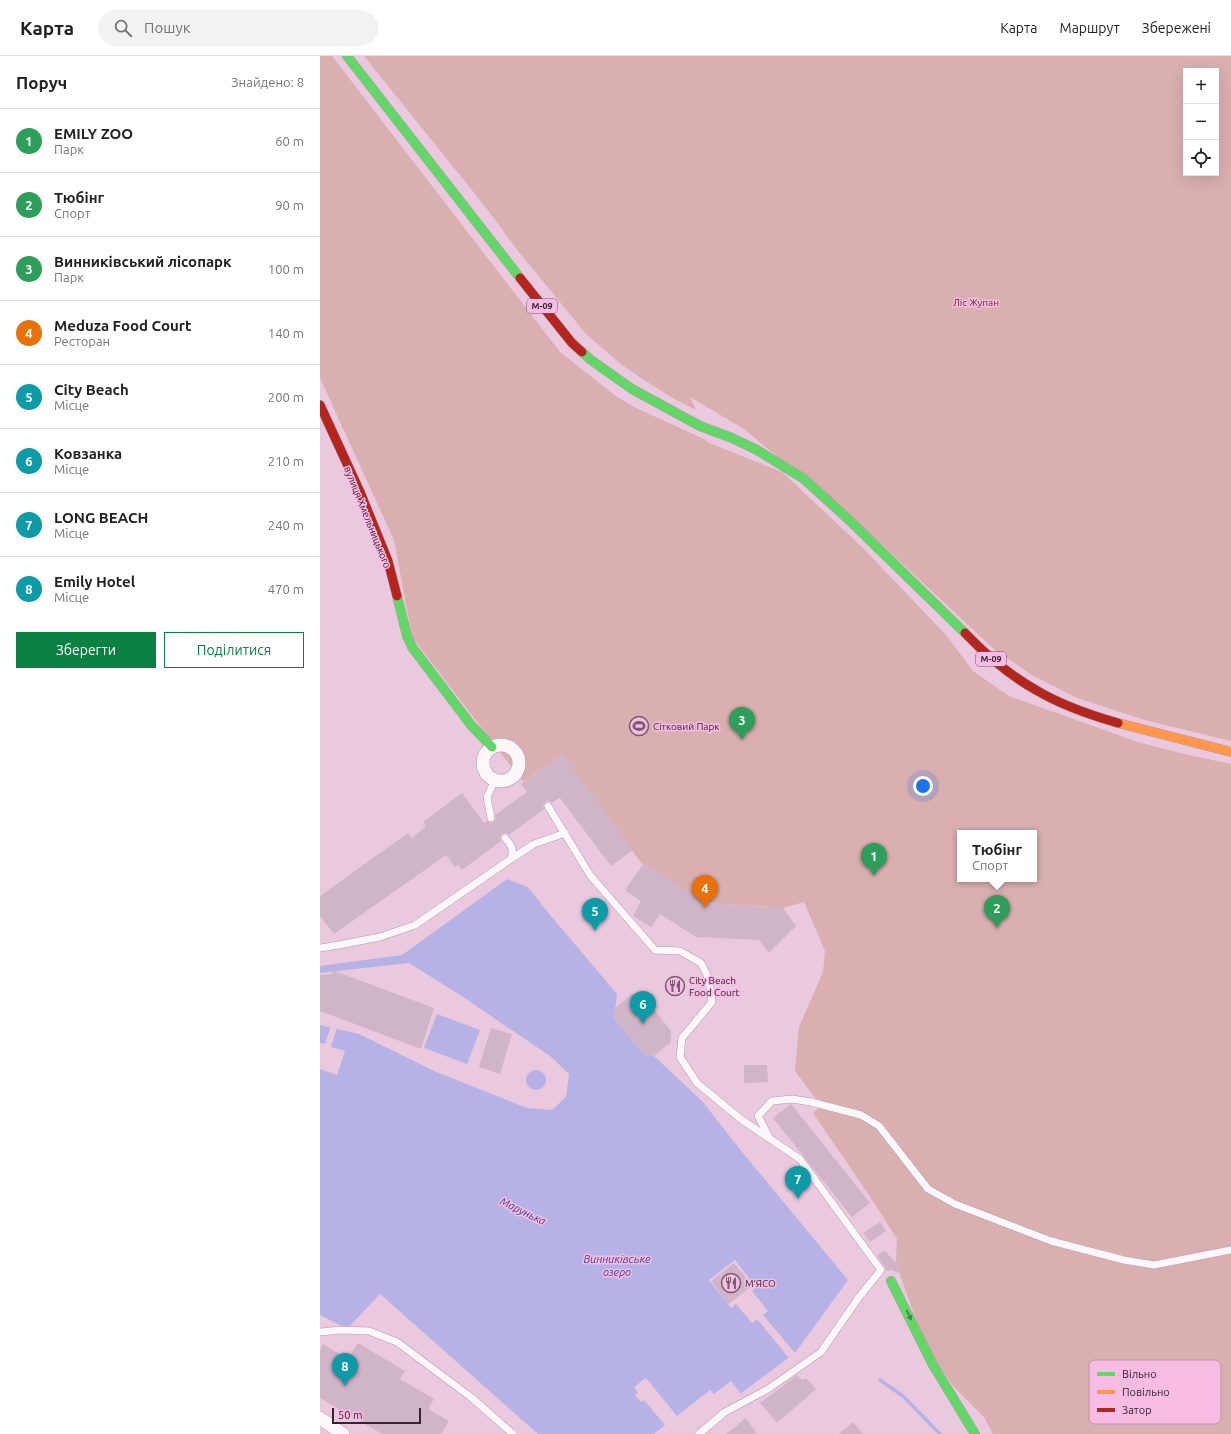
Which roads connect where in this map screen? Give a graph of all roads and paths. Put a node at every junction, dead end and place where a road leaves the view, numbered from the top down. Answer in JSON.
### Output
{"nodes":[{"id":1,"x":347,"y":56,"type":"edge"},
{"id":2,"x":320,"y":405,"type":"edge"},
{"id":3,"x":492,"y":747,"type":"junction"},
{"id":4,"x":1231,"y":752,"type":"edge"},
{"id":5,"x":495,"y":780,"type":"junction"},
{"id":6,"x":548,"y":806,"type":"dead end"},
{"id":7,"x":491,"y":818,"type":"dead end"},
{"id":8,"x":565,"y":833,"type":"junction"},
{"id":9,"x":505,"y":838,"type":"dead end"},
{"id":10,"x":511,"y":859,"type":"junction"},
{"id":11,"x":320,"y":948,"type":"edge"},
{"id":12,"x":770,"y":1139,"type":"junction"},
{"id":13,"x":1231,"y":1250,"type":"edge"},
{"id":14,"x":881,"y":1270,"type":"junction"},
{"id":15,"x":891,"y":1280,"type":"joint"},
{"id":16,"x":320,"y":1332,"type":"edge"},
{"id":17,"x":320,"y":1418,"type":"edge"},
{"id":18,"x":343,"y":1434,"type":"edge"},
{"id":19,"x":513,"y":1434,"type":"edge"},
{"id":20,"x":698,"y":1434,"type":"edge"},
{"id":21,"x":975,"y":1434,"type":"edge"}],
"edges":[{"from":1,"to":4,"type":"main road","number":"М-09"},
{"from":2,"to":3,"type":"main road","name":"вулиця Хмельницького"},
{"from":3,"to":5,"type":"street"},
{"from":3,"to":5,"type":"street"},
{"from":5,"to":7,"type":"lane"},
{"from":6,"to":8,"type":"lane"},
{"from":8,"to":10,"type":"lane"},
{"from":8,"to":12,"type":"lane"},
{"from":9,"to":10,"type":"lane"},
{"from":10,"to":11,"type":"lane"},
{"from":12,"to":13,"type":"lane"},
{"from":12,"to":14,"type":"lane"},
{"from":14,"to":15,"type":"lane"},
{"from":14,"to":20,"type":"lane"},
{"from":15,"to":21,"type":"main road","one_way":true},
{"from":16,"to":19,"type":"lane"},
{"from":17,"to":18,"type":"street"}]}
